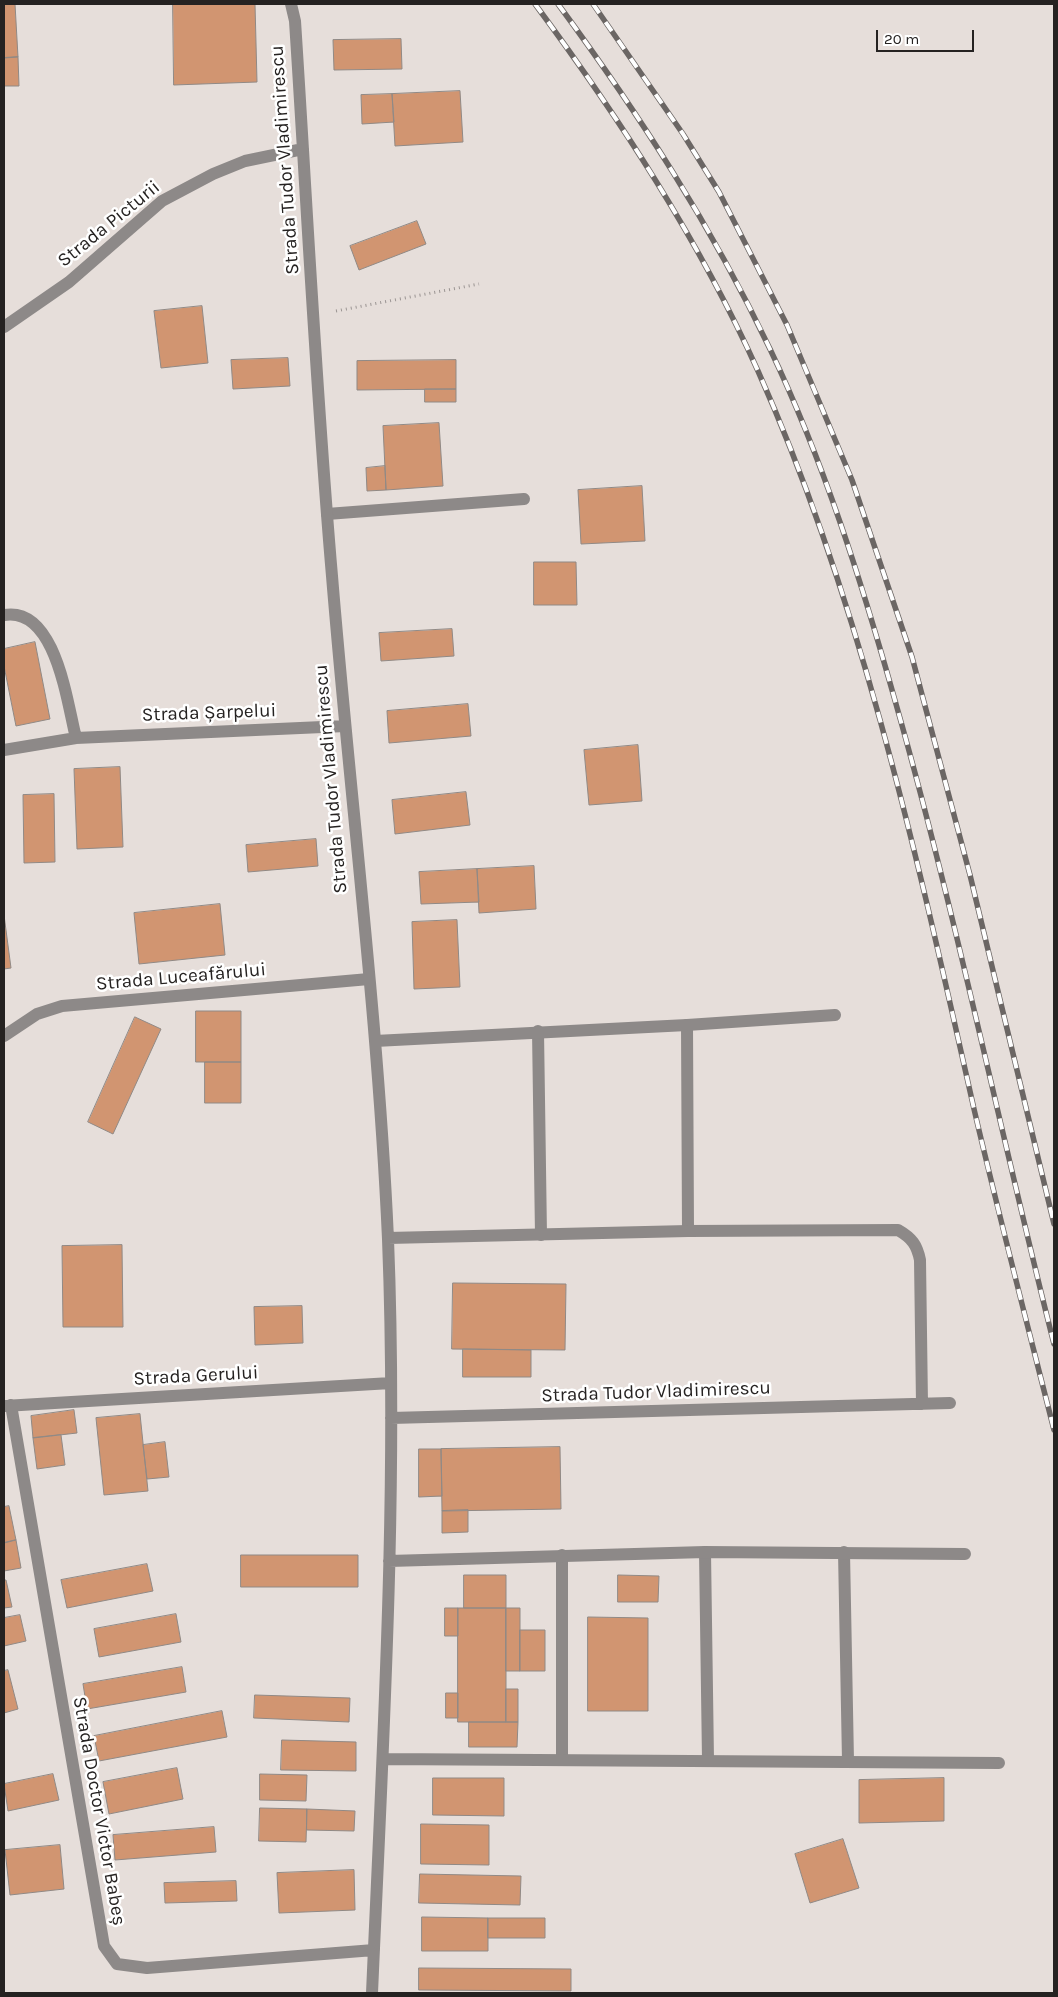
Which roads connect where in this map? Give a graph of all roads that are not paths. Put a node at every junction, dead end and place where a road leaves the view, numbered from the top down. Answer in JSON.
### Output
{"nodes":[{"id":1,"x":291,"y":4,"type":"edge"},
{"id":2,"x":303,"y":149,"type":"junction"},
{"id":3,"x":4,"y":326,"type":"edge"},
{"id":4,"x":524,"y":499,"type":"dead end"},
{"id":5,"x":327,"y":514,"type":"junction"},
{"id":6,"x":4,"y":614,"type":"edge"},
{"id":7,"x":345,"y":726,"type":"junction"},
{"id":8,"x":76,"y":738,"type":"junction"},
{"id":9,"x":4,"y":750,"type":"edge"},
{"id":10,"x":369,"y":979,"type":"junction"},
{"id":11,"x":835,"y":1015,"type":"dead end"},
{"id":12,"x":687,"y":1025,"type":"junction"},
{"id":13,"x":538,"y":1031,"type":"junction"},
{"id":14,"x":4,"y":1036,"type":"edge"},
{"id":15,"x":375,"y":1041,"type":"junction"},
{"id":16,"x":688,"y":1231,"type":"junction"},
{"id":17,"x":541,"y":1235,"type":"junction"},
{"id":18,"x":388,"y":1238,"type":"junction"},
{"id":19,"x":391,"y":1383,"type":"junction"},
{"id":20,"x":950,"y":1403,"type":"dead end"},
{"id":21,"x":922,"y":1404,"type":"junction"},
{"id":22,"x":7,"y":1406,"type":"edge"},
{"id":23,"x":390,"y":1418,"type":"junction"},
{"id":24,"x":705,"y":1552,"type":"junction"},
{"id":25,"x":844,"y":1552,"type":"junction"},
{"id":26,"x":965,"y":1554,"type":"dead end"},
{"id":27,"x":562,"y":1555,"type":"junction"},
{"id":28,"x":389,"y":1561,"type":"junction"},
{"id":29,"x":383,"y":1759,"type":"junction"},
{"id":30,"x":562,"y":1760,"type":"junction"},
{"id":31,"x":708,"y":1760,"type":"junction"},
{"id":32,"x":848,"y":1761,"type":"junction"},
{"id":33,"x":999,"y":1763,"type":"dead end"},
{"id":34,"x":374,"y":1950,"type":"junction"},
{"id":35,"x":372,"y":1993,"type":"edge"}],
"edges":[{"from":1,"to":2,"type":"street","name":"Strada Tudor Vladimirescu"},
{"from":2,"to":3,"type":"street","name":"Strada Picturii"},
{"from":2,"to":5,"type":"street","name":"Strada Tudor Vladimirescu"},
{"from":4,"to":5,"type":"street"},
{"from":5,"to":7,"type":"street","name":"Strada Tudor Vladimirescu"},
{"from":6,"to":8,"type":"street"},
{"from":7,"to":8,"type":"street","name":"Strada Șarpelui"},
{"from":7,"to":10,"type":"street","name":"Strada Tudor Vladimirescu"},
{"from":8,"to":9,"type":"street","name":"Strada Șarpelui"},
{"from":10,"to":14,"type":"street","name":"Strada Luceafărului"},
{"from":10,"to":15,"type":"street","name":"Strada Tudor Vladimirescu"},
{"from":11,"to":12,"type":"street"},
{"from":12,"to":13,"type":"street"},
{"from":12,"to":16,"type":"street"},
{"from":13,"to":15,"type":"street"},
{"from":13,"to":17,"type":"street"},
{"from":15,"to":18,"type":"street","name":"Strada Tudor Vladimirescu"},
{"from":16,"to":17,"type":"street"},
{"from":16,"to":21,"type":"street"},
{"from":17,"to":18,"type":"street"},
{"from":18,"to":19,"type":"street","name":"Strada Tudor Vladimirescu"},
{"from":19,"to":22,"type":"street","name":"Strada Gerului"},
{"from":19,"to":23,"type":"street","name":"Strada Tudor Vladimirescu"},
{"from":20,"to":21,"type":"street","name":"Strada Tudor Vladimirescu"},
{"from":21,"to":23,"type":"street","name":"Strada Tudor Vladimirescu"},
{"from":22,"to":34,"type":"street","name":"Strada Doctor Victor Babeș"},
{"from":23,"to":28,"type":"street","name":"Strada Tudor Vladimirescu"},
{"from":24,"to":25,"type":"street"},
{"from":24,"to":27,"type":"street"},
{"from":24,"to":31,"type":"street"},
{"from":25,"to":26,"type":"street"},
{"from":25,"to":32,"type":"street"},
{"from":27,"to":28,"type":"street"},
{"from":27,"to":30,"type":"street"},
{"from":28,"to":29,"type":"street","name":"Strada Tudor Vladimirescu"},
{"from":29,"to":30,"type":"street"},
{"from":29,"to":34,"type":"street","name":"Strada Tudor Vladimirescu"},
{"from":30,"to":31,"type":"street"},
{"from":31,"to":32,"type":"street"},
{"from":32,"to":33,"type":"street"},
{"from":34,"to":35,"type":"street","name":"Strada Tudor Vladimirescu"}]}
